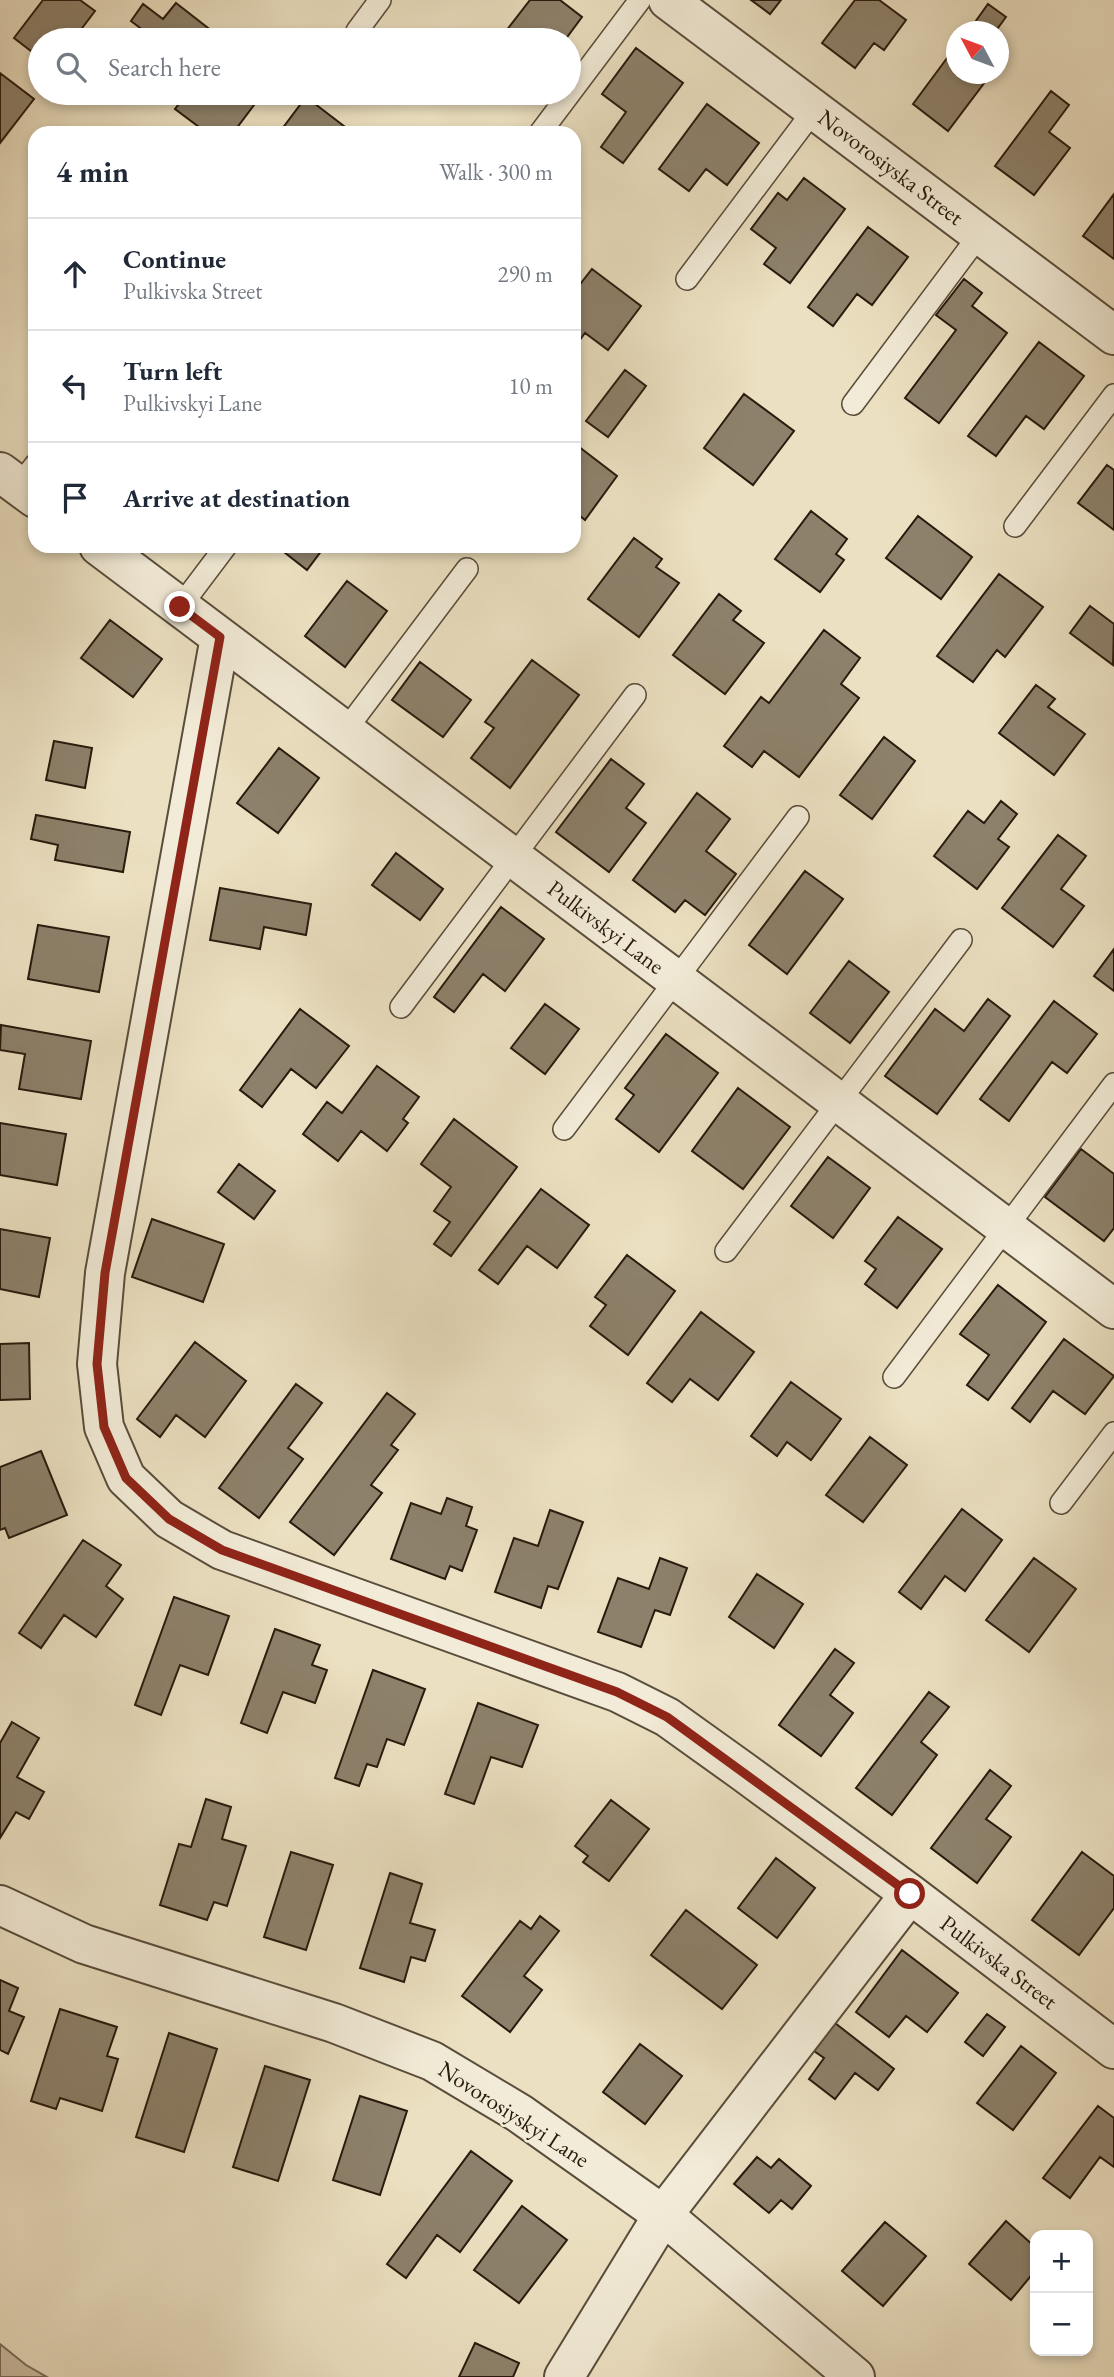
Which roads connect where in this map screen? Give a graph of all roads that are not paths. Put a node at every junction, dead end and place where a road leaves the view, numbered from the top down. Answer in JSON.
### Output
{"nodes":[{"id":1,"x":380,"y":0,"type":"edge"},
{"id":2,"x":640,"y":0,"type":"edge"},
{"id":3,"x":668,"y":0,"type":"edge"},
{"id":4,"x":359,"y":28,"type":"edge"},
{"id":5,"x":581,"y":78,"type":"edge"},
{"id":6,"x":561,"y":105,"type":"edge"},
{"id":7,"x":814,"y":110,"type":"junction"},
{"id":8,"x":545,"y":126,"type":"edge"},
{"id":9,"x":980,"y":234,"type":"junction"},
{"id":10,"x":687,"y":279,"type":"dead end"},
{"id":11,"x":1114,"y":335,"type":"edge"},
{"id":12,"x":1114,"y":395,"type":"edge"},
{"id":13,"x":853,"y":404,"type":"dead end"},
{"id":14,"x":1016,"y":526,"type":"dead end"},
{"id":15,"x":108,"y":553,"type":"edge"},
{"id":16,"x":221,"y":553,"type":"edge"},
{"id":17,"x":467,"y":569,"type":"dead end"},
{"id":18,"x":180,"y":607,"type":"junction"},
{"id":19,"x":220,"y":637,"type":"junction"},
{"id":20,"x":635,"y":695,"type":"dead end"},
{"id":21,"x":345,"y":731,"type":"junction"},
{"id":22,"x":798,"y":817,"type":"dead end"},
{"id":23,"x":513,"y":857,"type":"junction"},
{"id":24,"x":961,"y":940,"type":"dead end"},
{"id":25,"x":676,"y":979,"type":"junction"},
{"id":26,"x":401,"y":1007,"type":"dead end"},
{"id":27,"x":1114,"y":1084,"type":"edge"},
{"id":28,"x":838,"y":1102,"type":"junction"},
{"id":29,"x":564,"y":1129,"type":"dead end"},
{"id":30,"x":1006,"y":1228,"type":"junction"},
{"id":31,"x":726,"y":1251,"type":"dead end"},
{"id":32,"x":1114,"y":1309,"type":"edge"},
{"id":33,"x":894,"y":1377,"type":"dead end"},
{"id":34,"x":1114,"y":1433,"type":"edge"},
{"id":35,"x":1062,"y":1503,"type":"dead end"},
{"id":36,"x":910,"y":1894,"type":"junction"},
{"id":37,"x":0,"y":1906,"type":"edge"},
{"id":38,"x":1114,"y":2049,"type":"edge"},
{"id":39,"x":663,"y":2215,"type":"junction"},
{"id":40,"x":564,"y":2377,"type":"edge"},
{"id":41,"x":855,"y":2377,"type":"edge"}],
"edges":[{"from":1,"to":4,"type":"lane"},
{"from":2,"to":5,"type":"lane"},
{"from":3,"to":7,"type":"street","name":"Novorosiyska Street"},
{"from":6,"to":8,"type":"lane"},
{"from":7,"to":9,"type":"street","name":"Novorosiyska Street"},
{"from":7,"to":10,"type":"lane"},
{"from":9,"to":11,"type":"street","name":"Novorosiyska Street"},
{"from":9,"to":13,"type":"lane"},
{"from":12,"to":14,"type":"lane"},
{"from":15,"to":18,"type":"street","name":"Pulkivskyi Lane"},
{"from":16,"to":18,"type":"lane"},
{"from":17,"to":21,"type":"lane"},
{"from":18,"to":19,"type":"street","name":"Pulkivskyi Lane"},
{"from":19,"to":21,"type":"street","name":"Pulkivskyi Lane"},
{"from":19,"to":36,"type":"street","name":"Pulkivska Street"},
{"from":20,"to":23,"type":"lane"},
{"from":21,"to":23,"type":"street","name":"Pulkivskyi Lane"},
{"from":22,"to":25,"type":"lane"},
{"from":23,"to":25,"type":"street","name":"Pulkivskyi Lane"},
{"from":23,"to":26,"type":"lane"},
{"from":24,"to":28,"type":"lane"},
{"from":25,"to":28,"type":"street","name":"Pulkivskyi Lane"},
{"from":25,"to":29,"type":"lane"},
{"from":27,"to":30,"type":"lane"},
{"from":28,"to":30,"type":"street","name":"Pulkivskyi Lane"},
{"from":28,"to":31,"type":"lane"},
{"from":30,"to":32,"type":"street","name":"Pulkivskyi Lane"},
{"from":30,"to":33,"type":"lane"},
{"from":34,"to":35,"type":"lane"},
{"from":36,"to":38,"type":"street","name":"Pulkivska Street"},
{"from":36,"to":39,"type":"street"},
{"from":37,"to":39,"type":"street","name":"Novorosiyskyi Lane"},
{"from":39,"to":40,"type":"street"},
{"from":39,"to":41,"type":"street","name":"Novorosiyskyi Lane"}]}
